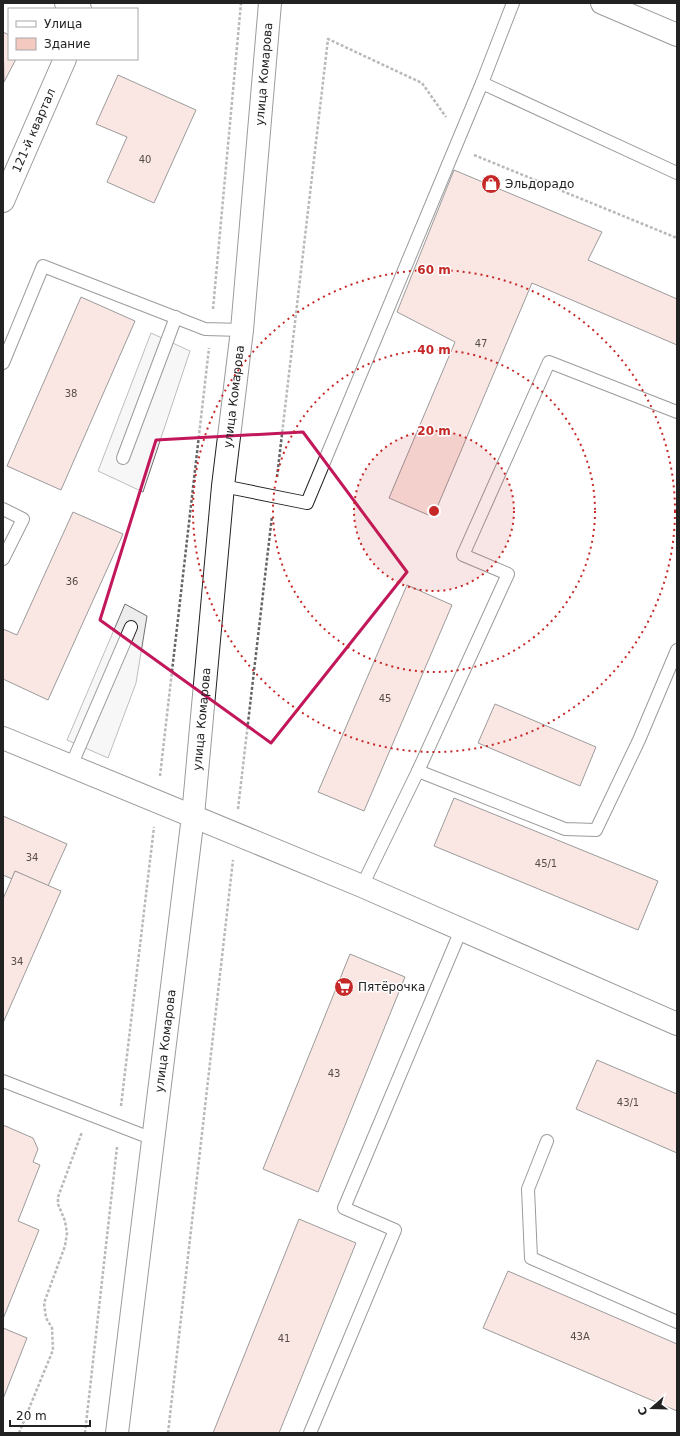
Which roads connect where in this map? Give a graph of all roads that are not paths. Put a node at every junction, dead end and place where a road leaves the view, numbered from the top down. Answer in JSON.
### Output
{"nodes":[{"id":1,"x":66,"y":3,"type":"edge"},
{"id":2,"x":270,"y":3,"type":"edge"},
{"id":3,"x":513,"y":3,"type":"edge"},
{"id":4,"x":602,"y":3,"type":"edge"},
{"id":5,"x":78,"y":8,"type":"edge"},
{"id":6,"x":677,"y":35,"type":"edge"},
{"id":7,"x":65,"y":60,"type":"edge"},
{"id":8,"x":482,"y":83,"type":"junction"},
{"id":9,"x":677,"y":173,"type":"edge"},
{"id":10,"x":3,"y":201,"type":"edge"},
{"id":11,"x":176,"y":318,"type":"junction"},
{"id":12,"x":242,"y":330,"type":"junction"},
{"id":13,"x":3,"y":363,"type":"edge"},
{"id":14,"x":677,"y":412,"type":"edge"},
{"id":15,"x":123,"y":458,"type":"dead end"},
{"id":16,"x":223,"y":486,"type":"junction"},
{"id":17,"x":3,"y":509,"type":"edge"},
{"id":18,"x":3,"y":559,"type":"edge"},
{"id":19,"x":131,"y":627,"type":"dead end"},
{"id":20,"x":677,"y":650,"type":"edge"},
{"id":21,"x":3,"y":738,"type":"edge"},
{"id":22,"x":71,"y":766,"type":"junction"},
{"id":23,"x":418,"y":771,"type":"junction"},
{"id":24,"x":193,"y":816,"type":"junction"},
{"id":25,"x":362,"y":886,"type":"junction"},
{"id":26,"x":461,"y":930,"type":"junction"},
{"id":27,"x":677,"y":1024,"type":"edge"},
{"id":28,"x":3,"y":1081,"type":"edge"},
{"id":29,"x":153,"y":1139,"type":"junction"},
{"id":30,"x":547,"y":1141,"type":"dead end"},
{"id":31,"x":677,"y":1322,"type":"edge"},
{"id":32,"x":117,"y":1433,"type":"edge"},
{"id":33,"x":310,"y":1433,"type":"edge"}],
"edges":[{"from":1,"to":5,"type":"street"},
{"from":2,"to":12,"type":"street","name":"улица Комарова"},
{"from":3,"to":8,"type":"lane"},
{"from":4,"to":6,"type":"street"},
{"from":7,"to":10,"type":"street","name":"121-й квартал"},
{"from":8,"to":9,"type":"lane"},
{"from":8,"to":16,"type":"lane"},
{"from":11,"to":12,"type":"lane"},
{"from":11,"to":13,"type":"lane"},
{"from":11,"to":15,"type":"lane"},
{"from":12,"to":16,"type":"street","name":"улица Комарова"},
{"from":14,"to":23,"type":"lane"},
{"from":16,"to":24,"type":"street","name":"улица Комарова"},
{"from":17,"to":18,"type":"lane"},
{"from":19,"to":22,"type":"lane"},
{"from":20,"to":23,"type":"lane"},
{"from":21,"to":22,"type":"street"},
{"from":22,"to":24,"type":"street"},
{"from":23,"to":25,"type":"lane"},
{"from":24,"to":25,"type":"street"},
{"from":24,"to":29,"type":"street","name":"улица Комарова"},
{"from":25,"to":26,"type":"street"},
{"from":26,"to":27,"type":"street"},
{"from":26,"to":33,"type":"lane"},
{"from":28,"to":29,"type":"lane"},
{"from":29,"to":32,"type":"street","name":"улица Комарова"},
{"from":30,"to":31,"type":"lane"}]}
